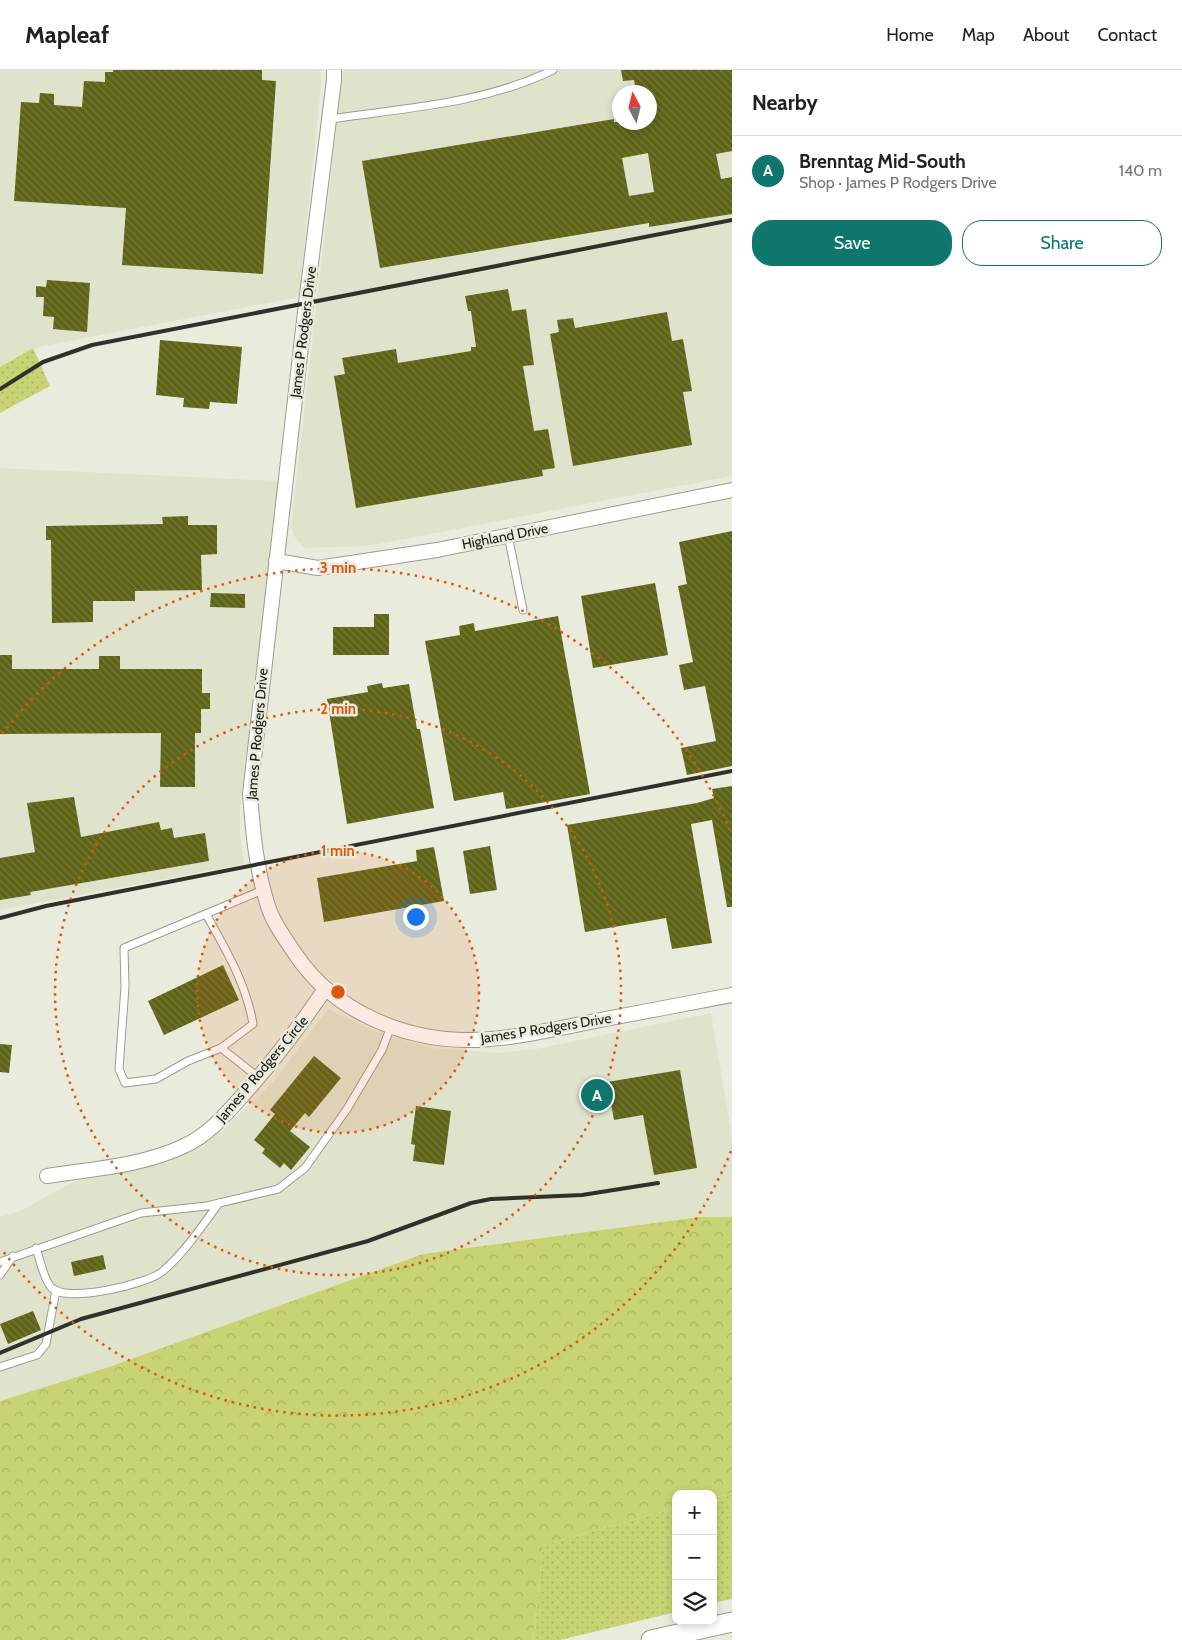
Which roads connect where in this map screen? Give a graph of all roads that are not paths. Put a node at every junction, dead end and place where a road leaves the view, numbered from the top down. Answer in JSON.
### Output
{"nodes":[{"id":1,"x":334,"y":70,"type":"edge"},
{"id":2,"x":552,"y":70,"type":"edge"},
{"id":3,"x":330,"y":119,"type":"junction"},
{"id":4,"x":732,"y":490,"type":"edge"},
{"id":5,"x":508,"y":535,"type":"junction"},
{"id":6,"x":276,"y":561,"type":"junction"},
{"id":7,"x":523,"y":610,"type":"dead end"},
{"id":8,"x":263,"y":890,"type":"junction"},
{"id":9,"x":206,"y":914,"type":"junction"},
{"id":10,"x":325,"y":990,"type":"junction"},
{"id":11,"x":732,"y":995,"type":"edge"},
{"id":12,"x":391,"y":1026,"type":"junction"},
{"id":13,"x":221,"y":1048,"type":"junction"},
{"id":14,"x":258,"y":1077,"type":"junction"},
{"id":15,"x":47,"y":1176,"type":"dead end"},
{"id":16,"x":219,"y":1203,"type":"junction"},
{"id":17,"x":36,"y":1248,"type":"junction"},
{"id":18,"x":14,"y":1255,"type":"junction"},
{"id":19,"x":0,"y":1262,"type":"edge"},
{"id":20,"x":0,"y":1275,"type":"edge"},
{"id":21,"x":56,"y":1290,"type":"junction"},
{"id":22,"x":0,"y":1367,"type":"edge"},
{"id":23,"x":732,"y":1622,"type":"edge"},
{"id":24,"x":651,"y":1640,"type":"edge"}],
"edges":[{"from":1,"to":3,"type":"street","name":"James P Rodgers Drive"},
{"from":2,"to":3,"type":"lane"},
{"from":3,"to":6,"type":"street","name":"James P Rodgers Drive"},
{"from":4,"to":5,"type":"street","name":"Highland Drive"},
{"from":5,"to":6,"type":"street","name":"Highland Drive"},
{"from":5,"to":7,"type":"lane"},
{"from":6,"to":8,"type":"street","name":"James P Rodgers Drive"},
{"from":8,"to":9,"type":"lane"},
{"from":8,"to":10,"type":"street","name":"James P Rodgers Drive"},
{"from":9,"to":13,"type":"lane"},
{"from":9,"to":13,"type":"lane"},
{"from":10,"to":12,"type":"street","name":"James P Rodgers Drive"},
{"from":10,"to":14,"type":"street","name":"James P Rodgers Circle"},
{"from":11,"to":12,"type":"street","name":"James P Rodgers Drive"},
{"from":12,"to":16,"type":"lane"},
{"from":13,"to":14,"type":"lane"},
{"from":14,"to":15,"type":"street","name":"James P Rodgers Circle"},
{"from":16,"to":17,"type":"lane"},
{"from":16,"to":21,"type":"lane"},
{"from":17,"to":18,"type":"lane"},
{"from":17,"to":21,"type":"lane"},
{"from":18,"to":19,"type":"lane"},
{"from":18,"to":20,"type":"lane"},
{"from":21,"to":22,"type":"lane"},
{"from":23,"to":24,"type":"main road"}]}
